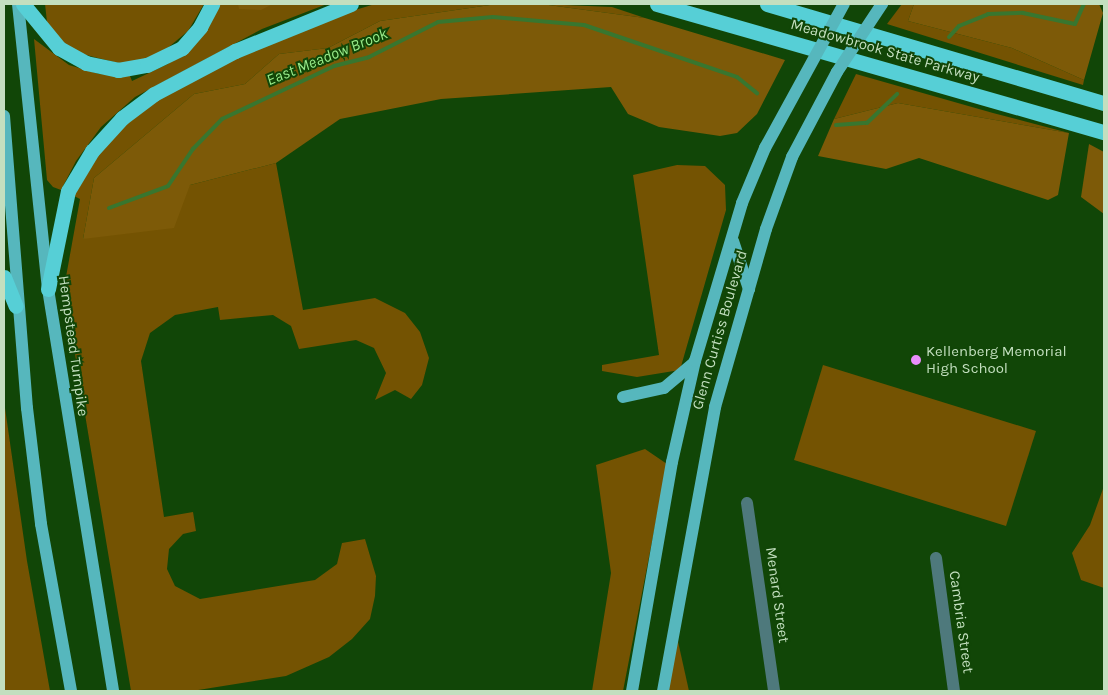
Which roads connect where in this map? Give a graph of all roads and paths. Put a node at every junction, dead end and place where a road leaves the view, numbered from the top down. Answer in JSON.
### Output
{"nodes":[{"id":1,"x":18,"y":4,"type":"edge"},
{"id":2,"x":23,"y":4,"type":"edge"},
{"id":3,"x":212,"y":4,"type":"edge"},
{"id":4,"x":351,"y":4,"type":"edge"},
{"id":5,"x":657,"y":4,"type":"edge"},
{"id":6,"x":767,"y":4,"type":"edge"},
{"id":7,"x":844,"y":4,"type":"edge"},
{"id":8,"x":882,"y":4,"type":"edge"},
{"id":9,"x":1104,"y":103,"type":"edge"},
{"id":10,"x":4,"y":116,"type":"edge"},
{"id":11,"x":1104,"y":132,"type":"edge"},
{"id":12,"x":733,"y":233,"type":"junction"},
{"id":13,"x":4,"y":276,"type":"edge"},
{"id":14,"x":48,"y":289,"type":"junction"},
{"id":15,"x":749,"y":289,"type":"junction"},
{"id":16,"x":16,"y":306,"type":"junction"},
{"id":17,"x":695,"y":361,"type":"junction"},
{"id":18,"x":622,"y":397,"type":"dead end"},
{"id":19,"x":747,"y":503,"type":"dead end"},
{"id":20,"x":936,"y":558,"type":"dead end"},
{"id":21,"x":72,"y":691,"type":"edge"},
{"id":22,"x":113,"y":691,"type":"edge"},
{"id":23,"x":632,"y":691,"type":"edge"},
{"id":24,"x":663,"y":691,"type":"edge"},
{"id":25,"x":774,"y":691,"type":"edge"},
{"id":26,"x":954,"y":691,"type":"edge"}],
"edges":[{"from":1,"to":14,"type":"main road","name":"Hempstead Turnpike"},
{"from":2,"to":3,"type":"highway"},
{"from":4,"to":14,"type":"highway"},
{"from":5,"to":11,"type":"highway","name":"Meadowbrook State Parkway"},
{"from":6,"to":9,"type":"highway","name":"Meadowbrook State Parkway"},
{"from":7,"to":12,"type":"main road","name":"Glenn Curtiss Boulevard","bridge":true},
{"from":8,"to":15,"type":"main road","name":"Glenn Curtiss Boulevard","bridge":true},
{"from":10,"to":16,"type":"main road"},
{"from":12,"to":15,"type":"main road"},
{"from":12,"to":17,"type":"main road","name":"Glenn Curtiss Boulevard"},
{"from":13,"to":16,"type":"highway"},
{"from":14,"to":22,"type":"main road","name":"Hempstead Turnpike"},
{"from":15,"to":24,"type":"main road","name":"Glenn Curtiss Boulevard"},
{"from":16,"to":21,"type":"main road"},
{"from":17,"to":18,"type":"main road"},
{"from":17,"to":23,"type":"main road","name":"Glenn Curtiss Boulevard"},
{"from":19,"to":25,"type":"street","name":"Menard Street"},
{"from":20,"to":26,"type":"street","name":"Cambria Street"}]}
